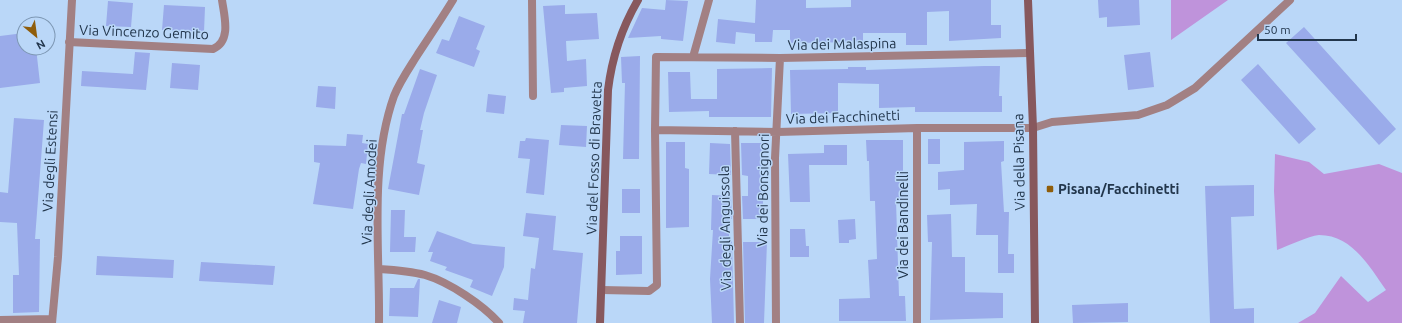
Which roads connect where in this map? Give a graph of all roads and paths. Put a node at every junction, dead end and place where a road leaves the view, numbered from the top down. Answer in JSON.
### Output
{"nodes":[{"id":1,"x":72,"y":0,"type":"edge"},
{"id":2,"x":222,"y":0,"type":"edge"},
{"id":3,"x":453,"y":0,"type":"edge"},
{"id":4,"x":532,"y":0,"type":"edge"},
{"id":5,"x":638,"y":0,"type":"edge"},
{"id":6,"x":709,"y":0,"type":"edge"},
{"id":7,"x":1028,"y":0,"type":"edge"},
{"id":8,"x":1290,"y":0,"type":"edge"},
{"id":9,"x":69,"y":42,"type":"junction"},
{"id":10,"x":1029,"y":53,"type":"junction"},
{"id":11,"x":693,"y":57,"type":"junction"},
{"id":12,"x":780,"y":58,"type":"junction"},
{"id":13,"x":533,"y":96,"type":"dead end"},
{"id":14,"x":917,"y":128,"type":"junction"},
{"id":15,"x":1032,"y":128,"type":"junction"},
{"id":16,"x":655,"y":130,"type":"junction"},
{"id":17,"x":735,"y":131,"type":"junction"},
{"id":18,"x":778,"y":132,"type":"junction"},
{"id":19,"x":379,"y":269,"type":"junction"},
{"id":20,"x":602,"y":290,"type":"junction"},
{"id":21,"x":0,"y":320,"type":"edge"},
{"id":22,"x":52,"y":321,"type":"edge"},
{"id":23,"x":379,"y":323,"type":"edge"},
{"id":24,"x":499,"y":323,"type":"edge"},
{"id":25,"x":600,"y":323,"type":"edge"},
{"id":26,"x":740,"y":323,"type":"edge"},
{"id":27,"x":776,"y":323,"type":"edge"},
{"id":28,"x":917,"y":323,"type":"edge"},
{"id":29,"x":1035,"y":323,"type":"edge"}],
"edges":[{"from":1,"to":9,"type":"street","name":"Via degli Estensi"},
{"from":2,"to":9,"type":"street","name":"Via Vincenzo Gemito"},
{"from":3,"to":19,"type":"street","name":"Via degli Amodei"},
{"from":4,"to":13,"type":"street"},
{"from":5,"to":20,"type":"main road","name":"Via del Fosso di Bravetta"},
{"from":6,"to":11,"type":"street"},
{"from":7,"to":10,"type":"main road","name":"Via della Pisana"},
{"from":8,"to":15,"type":"street","name":"Via dei Facchinetti"},
{"from":9,"to":22,"type":"street","name":"Via degli Estensi"},
{"from":10,"to":12,"type":"street","name":"Via dei Malaspina"},
{"from":10,"to":15,"type":"main road","name":"Via della Pisana"},
{"from":11,"to":12,"type":"street","name":"Via dei Malaspina"},
{"from":11,"to":16,"type":"street","name":"Via dei Malaspina"},
{"from":12,"to":18,"type":"street","name":"Via dei Bonsignori"},
{"from":14,"to":15,"type":"street","name":"Via dei Facchinetti"},
{"from":14,"to":18,"type":"street","name":"Via dei Facchinetti"},
{"from":14,"to":28,"type":"street","name":"Via dei Bandinelli"},
{"from":15,"to":29,"type":"main road","name":"Via della Pisana"},
{"from":16,"to":17,"type":"street","name":"Via dei Facchinetti"},
{"from":16,"to":20,"type":"street"},
{"from":17,"to":18,"type":"street","name":"Via dei Facchinetti"},
{"from":17,"to":26,"type":"street","name":"Via degli Anguissola"},
{"from":18,"to":27,"type":"street","name":"Via dei Bonsignori"},
{"from":19,"to":23,"type":"street","name":"Via degli Amodei"},
{"from":19,"to":24,"type":"street"},
{"from":20,"to":25,"type":"main road","name":"Via del Fosso di Bravetta"},
{"from":21,"to":22,"type":"street"}]}
